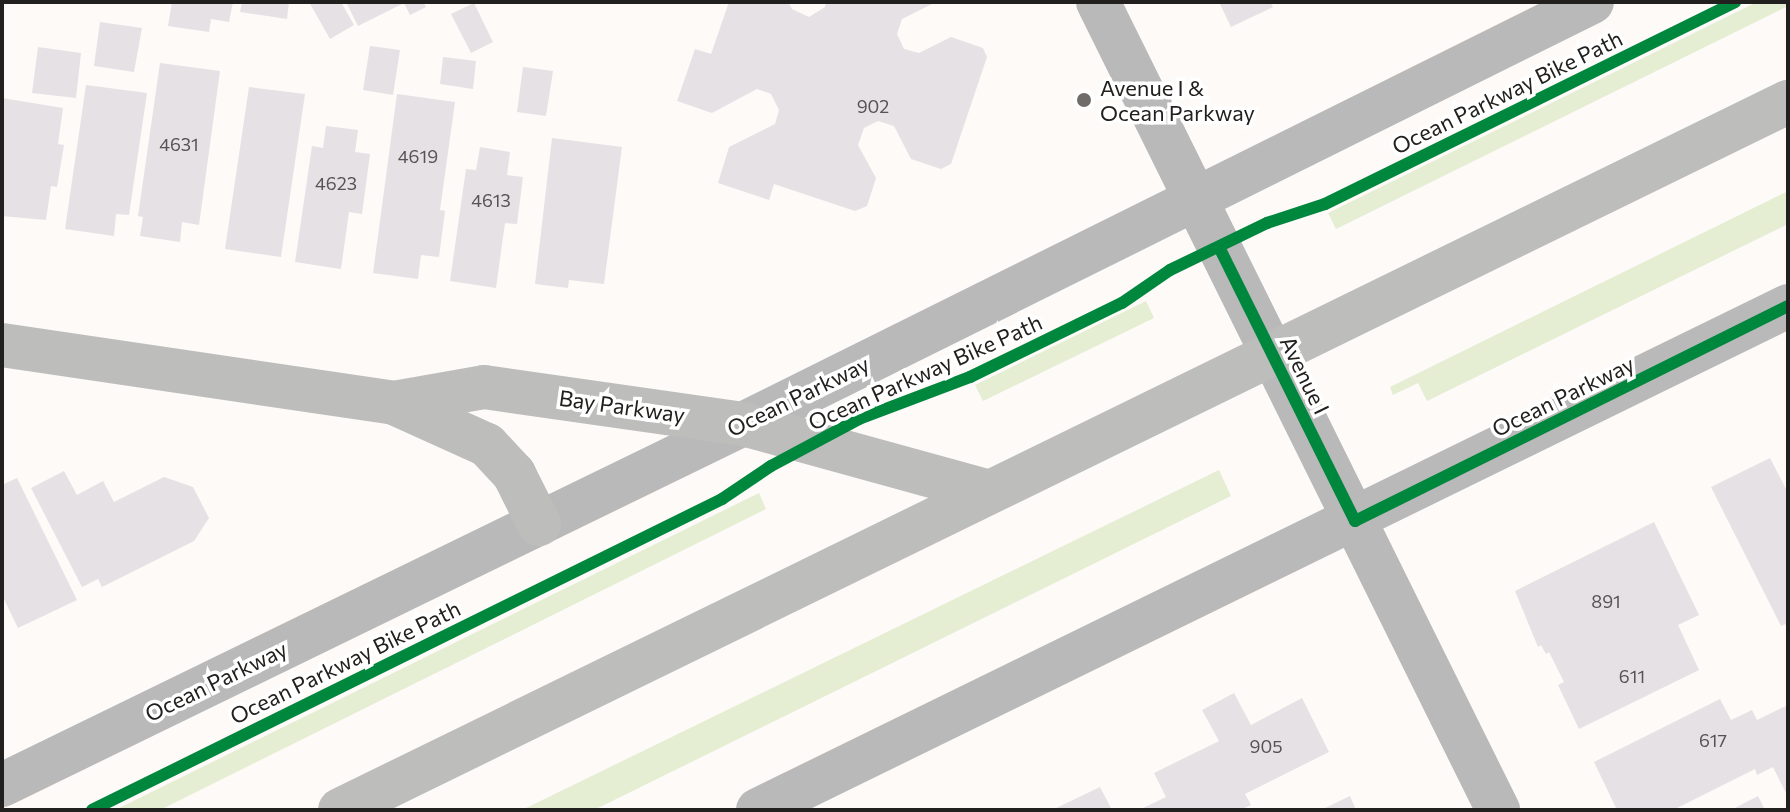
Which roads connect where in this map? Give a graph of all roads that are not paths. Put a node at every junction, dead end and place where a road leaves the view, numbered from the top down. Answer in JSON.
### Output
{"nodes":[{"id":1,"x":1098,"y":2,"type":"edge"},
{"id":2,"x":1592,"y":2,"type":"edge"},
{"id":3,"x":1788,"y":102,"type":"edge"},
{"id":4,"x":1196,"y":200,"type":"junction"},
{"id":5,"x":1788,"y":306,"type":"edge"},
{"id":6,"x":2,"y":345,"type":"edge"},
{"id":7,"x":1273,"y":355,"type":"junction"},
{"id":8,"x":394,"y":403,"type":"junction"},
{"id":9,"x":743,"y":424,"type":"junction"},
{"id":10,"x":987,"y":491,"type":"junction"},
{"id":11,"x":1355,"y":521,"type":"junction"},
{"id":12,"x":539,"y":524,"type":"junction"},
{"id":13,"x":2,"y":785,"type":"edge"},
{"id":14,"x":340,"y":810,"type":"edge"},
{"id":15,"x":758,"y":810,"type":"edge"},
{"id":16,"x":1498,"y":810,"type":"edge"}],
"edges":[{"from":1,"to":4,"type":"street","name":"Avenue I"},
{"from":2,"to":4,"type":"street","name":"Ocean Parkway"},
{"from":3,"to":7,"type":"main road"},
{"from":4,"to":7,"type":"street","name":"Avenue I"},
{"from":4,"to":9,"type":"street","name":"Ocean Parkway"},
{"from":5,"to":11,"type":"street","name":"Ocean Parkway"},
{"from":6,"to":8,"type":"main road","name":"Bay Parkway"},
{"from":7,"to":10,"type":"main road"},
{"from":7,"to":11,"type":"street","name":"Avenue I"},
{"from":8,"to":9,"type":"main road","name":"Bay Parkway"},
{"from":8,"to":12,"type":"main road","name":"Bay Parkway"},
{"from":9,"to":10,"type":"main road","name":"Bay Parkway"},
{"from":9,"to":12,"type":"street","name":"Ocean Parkway"},
{"from":10,"to":14,"type":"main road"},
{"from":11,"to":15,"type":"street","name":"Ocean Parkway"},
{"from":11,"to":16,"type":"street","name":"Avenue I"},
{"from":12,"to":13,"type":"street","name":"Ocean Parkway"}]}
